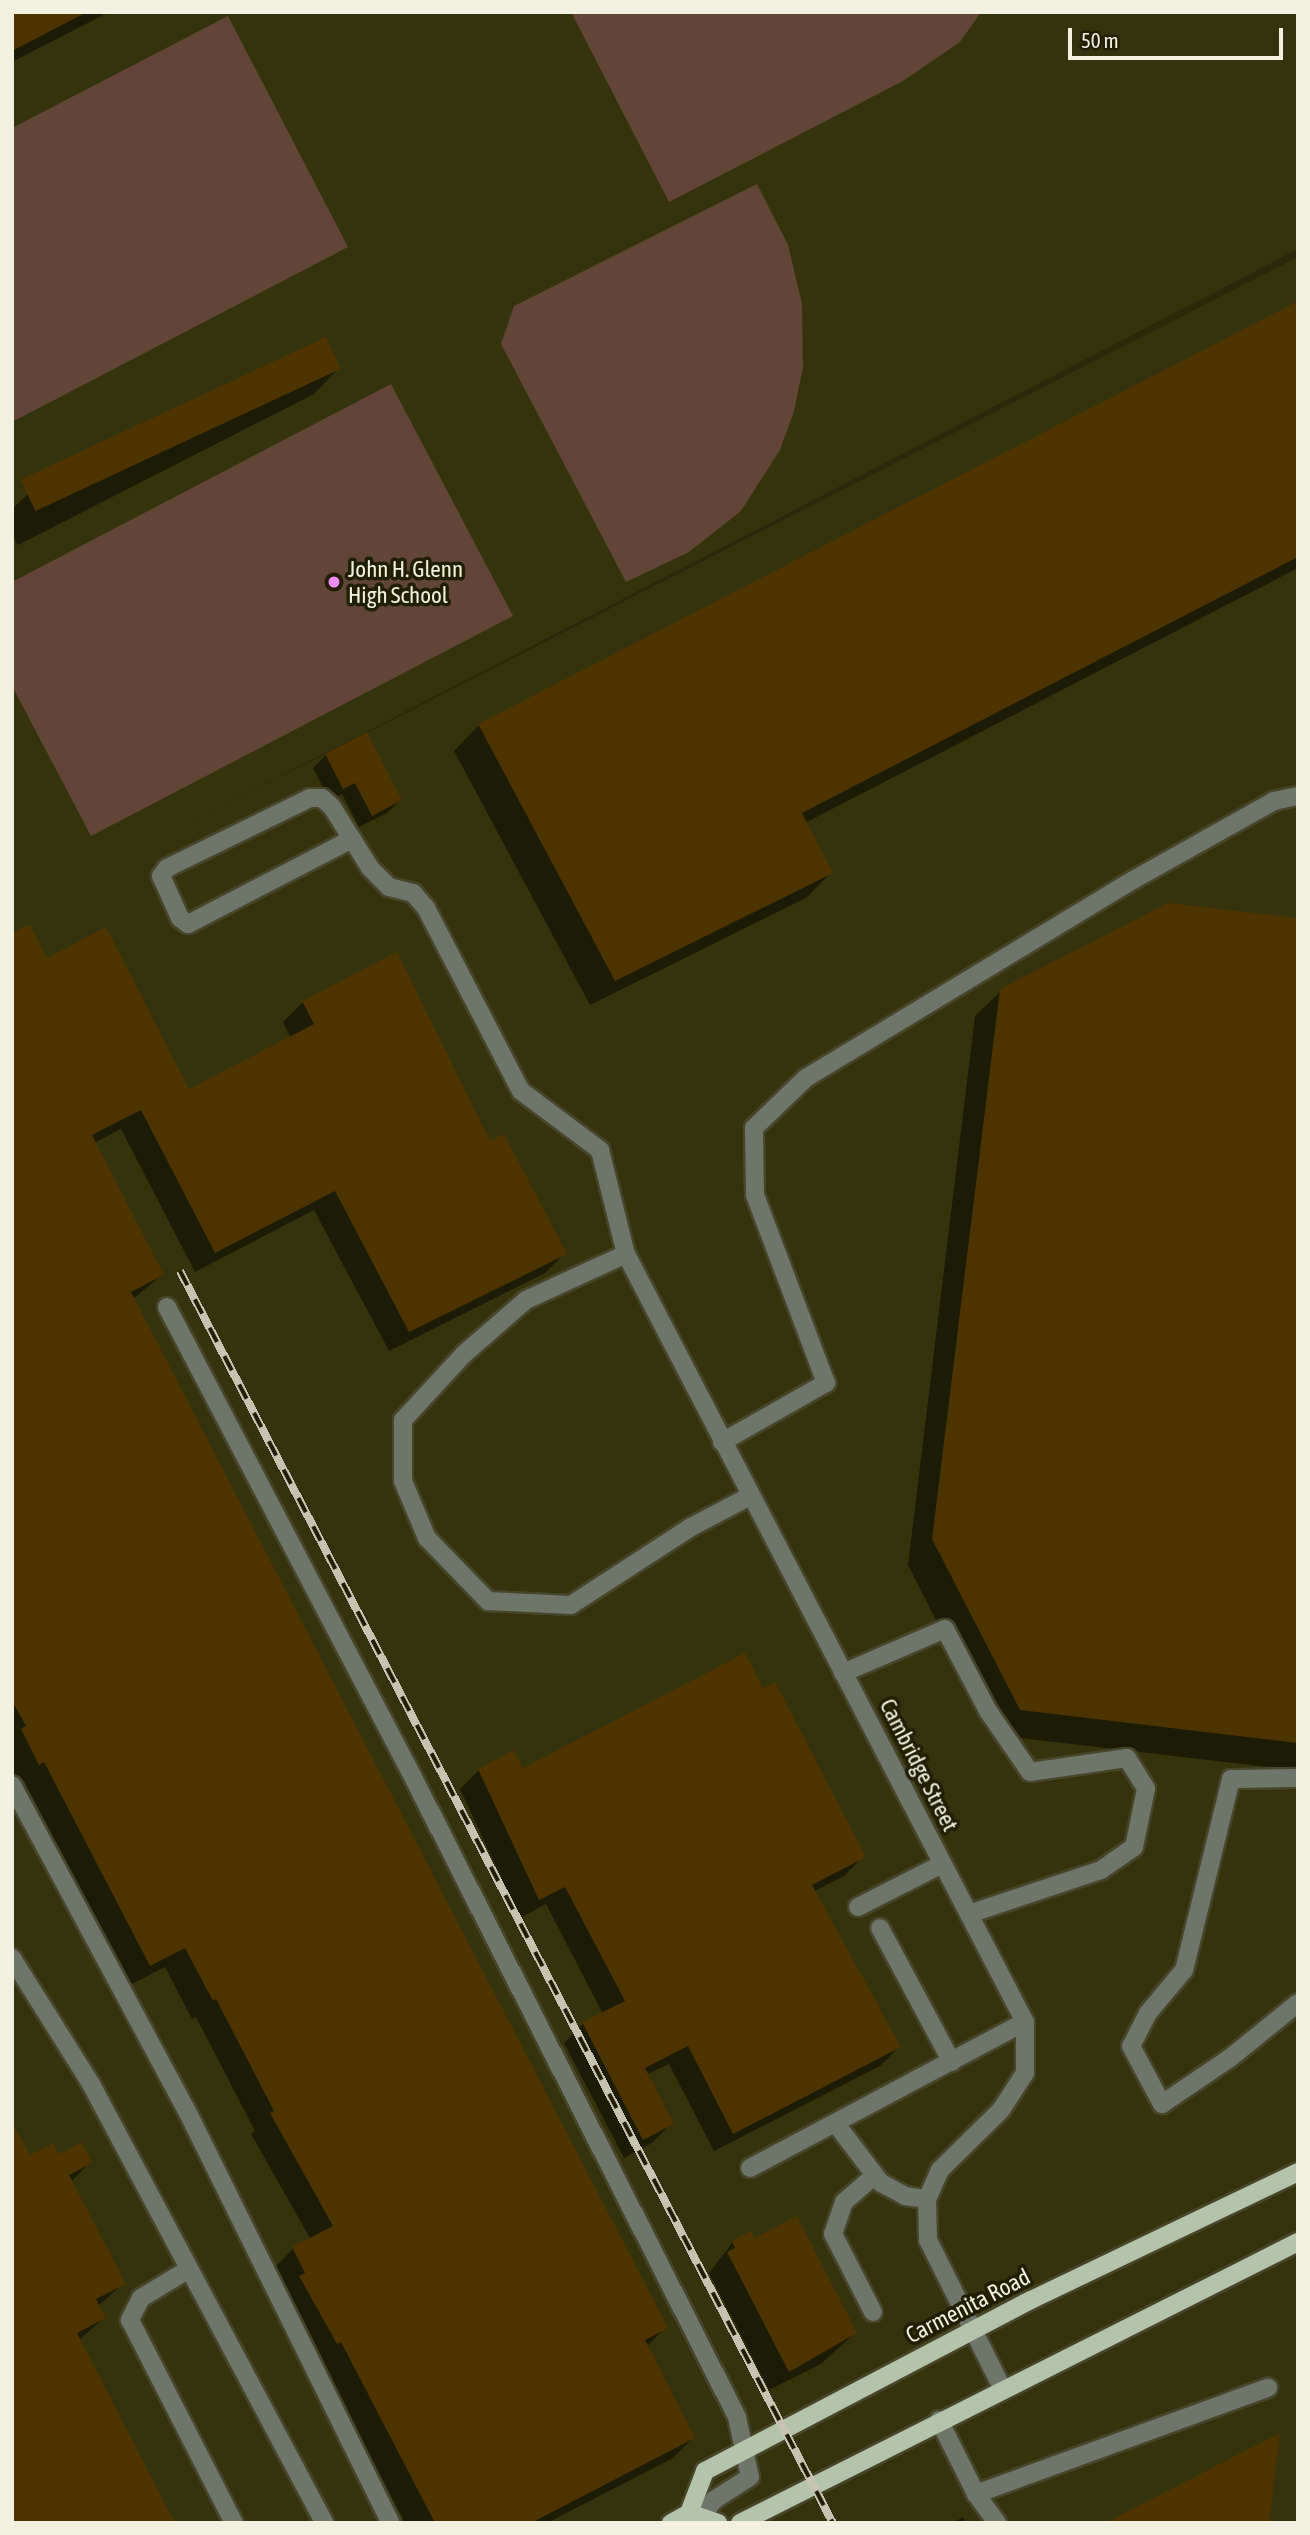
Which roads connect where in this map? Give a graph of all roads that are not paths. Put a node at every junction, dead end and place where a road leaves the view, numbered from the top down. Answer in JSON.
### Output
{"nodes":[{"id":1,"x":1298,"y":796,"type":"edge"},
{"id":2,"x":352,"y":839,"type":"junction"},
{"id":3,"x":626,"y":1254,"type":"junction"},
{"id":4,"x":167,"y":1307,"type":"dead end"},
{"id":5,"x":722,"y":1442,"type":"junction"},
{"id":6,"x":750,"y":1496,"type":"junction"},
{"id":7,"x":843,"y":1673,"type":"junction"},
{"id":8,"x":1298,"y":1778,"type":"edge"},
{"id":9,"x":12,"y":1785,"type":"edge"},
{"id":10,"x":942,"y":1864,"type":"junction"},
{"id":11,"x":858,"y":1907,"type":"dead end"},
{"id":12,"x":969,"y":1914,"type":"junction"},
{"id":13,"x":880,"y":1928,"type":"dead end"},
{"id":14,"x":12,"y":1958,"type":"edge"},
{"id":15,"x":1298,"y":2003,"type":"edge"},
{"id":16,"x":1025,"y":2022,"type":"junction"},
{"id":17,"x":952,"y":2062,"type":"junction"},
{"id":18,"x":835,"y":2124,"type":"junction"},
{"id":19,"x":750,"y":2168,"type":"dead end"},
{"id":20,"x":1298,"y":2172,"type":"edge"},
{"id":21,"x":874,"y":2176,"type":"junction"},
{"id":22,"x":927,"y":2199,"type":"junction"},
{"id":23,"x":1298,"y":2242,"type":"edge"},
{"id":24,"x":189,"y":2269,"type":"junction"},
{"id":25,"x":873,"y":2312,"type":"dead end"},
{"id":26,"x":972,"y":2331,"type":"junction"},
{"id":27,"x":1002,"y":2388,"type":"junction"},
{"id":28,"x":1268,"y":2388,"type":"dead end"},
{"id":29,"x":939,"y":2420,"type":"junction"},
{"id":30,"x":744,"y":2451,"type":"junction"},
{"id":31,"x":976,"y":2494,"type":"junction"},
{"id":32,"x":703,"y":2518,"type":"edge"},
{"id":33,"x":758,"y":2519,"type":"edge"},
{"id":34,"x":234,"y":2523,"type":"edge"},
{"id":35,"x":324,"y":2523,"type":"edge"},
{"id":36,"x":391,"y":2523,"type":"edge"},
{"id":37,"x":671,"y":2523,"type":"edge"},
{"id":38,"x":740,"y":2523,"type":"edge"},
{"id":39,"x":997,"y":2523,"type":"edge"}],
"edges":[{"from":1,"to":5,"type":"street"},
{"from":2,"to":2,"type":"street"},
{"from":2,"to":3,"type":"street","name":"Cambridge Street"},
{"from":3,"to":5,"type":"street","name":"Cambridge Street"},
{"from":3,"to":6,"type":"street"},
{"from":4,"to":30,"type":"street"},
{"from":5,"to":6,"type":"street","name":"Cambridge Street"},
{"from":6,"to":7,"type":"street","name":"Cambridge Street"},
{"from":7,"to":10,"type":"street","name":"Cambridge Street"},
{"from":7,"to":12,"type":"street"},
{"from":8,"to":15,"type":"street"},
{"from":9,"to":36,"type":"street"},
{"from":10,"to":11,"type":"street"},
{"from":10,"to":12,"type":"street","name":"Cambridge Street"},
{"from":12,"to":16,"type":"street","name":"Cambridge Street"},
{"from":13,"to":17,"type":"street"},
{"from":14,"to":24,"type":"street"},
{"from":16,"to":17,"type":"street"},
{"from":16,"to":22,"type":"street","name":"Cambridge Street"},
{"from":17,"to":18,"type":"street"},
{"from":18,"to":19,"type":"street"},
{"from":18,"to":21,"type":"street"},
{"from":20,"to":26,"type":"main road","name":"Carmenita Road"},
{"from":21,"to":22,"type":"street"},
{"from":21,"to":25,"type":"street"},
{"from":22,"to":26,"type":"street","name":"Cambridge Street"},
{"from":23,"to":27,"type":"main road"},
{"from":24,"to":34,"type":"street"},
{"from":24,"to":35,"type":"street"},
{"from":26,"to":27,"type":"street","name":"Cambridge Street"},
{"from":26,"to":30,"type":"main road","name":"Carmenita Road"},
{"from":27,"to":29,"type":"main road"},
{"from":28,"to":31,"type":"street"},
{"from":29,"to":31,"type":"street"},
{"from":29,"to":33,"type":"main road"},
{"from":30,"to":32,"type":"street"},
{"from":30,"to":32,"type":"main road","name":"Carmenita Road"},
{"from":31,"to":39,"type":"street"},
{"from":32,"to":37,"type":"main road"},
{"from":33,"to":38,"type":"main road"}]}
